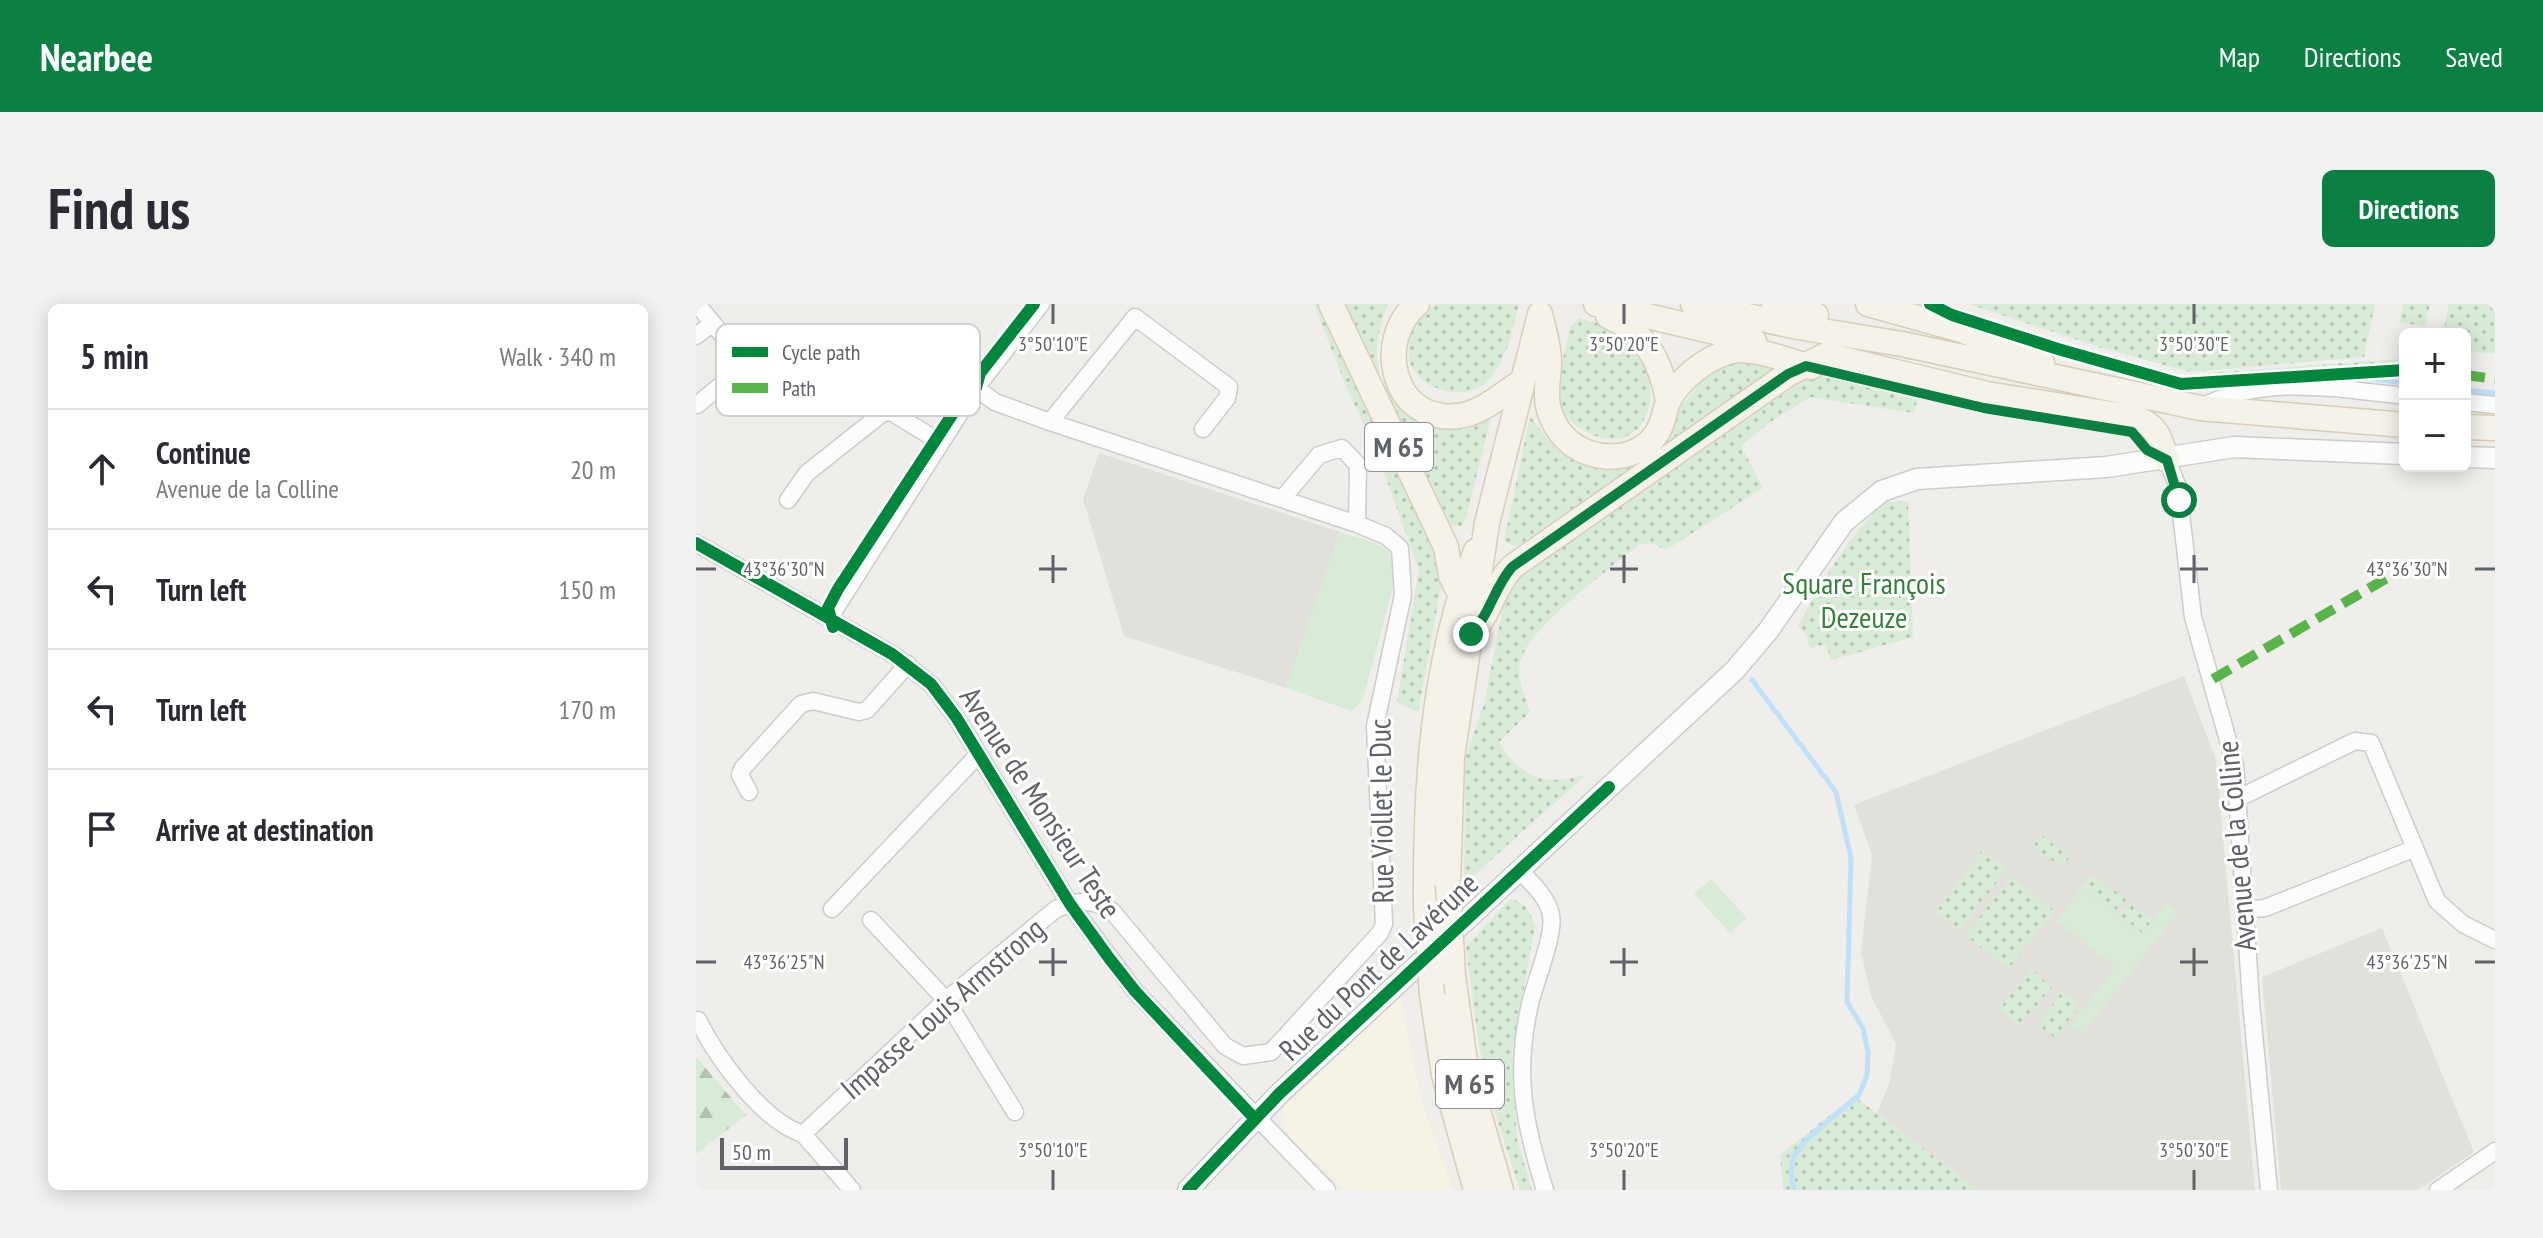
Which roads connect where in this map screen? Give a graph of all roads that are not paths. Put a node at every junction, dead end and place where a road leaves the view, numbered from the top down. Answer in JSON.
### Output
{"nodes":[{"id":1,"x":697,"y":304,"type":"edge"},
{"id":2,"x":1041,"y":304,"type":"edge"},
{"id":3,"x":1331,"y":304,"type":"edge"},
{"id":4,"x":1417,"y":304,"type":"edge"},
{"id":5,"x":1584,"y":304,"type":"edge"},
{"id":6,"x":1596,"y":304,"type":"edge"},
{"id":7,"x":1693,"y":304,"type":"edge"},
{"id":8,"x":1774,"y":304,"type":"edge"},
{"id":9,"x":1868,"y":304,"type":"edge"},
{"id":10,"x":1542,"y":309,"type":"edge"},
{"id":11,"x":1898,"y":309,"type":"edge"},
{"id":12,"x":713,"y":323,"type":"junction"},
{"id":13,"x":716,"y":327,"type":"edge"},
{"id":14,"x":696,"y":336,"type":"edge"},
{"id":15,"x":1902,"y":344,"type":"junction"},
{"id":16,"x":1963,"y":359,"type":"junction"},
{"id":17,"x":1816,"y":360,"type":"junction"},
{"id":18,"x":1521,"y":382,"type":"junction"},
{"id":19,"x":980,"y":383,"type":"edge"},
{"id":20,"x":716,"y":389,"type":"edge"},
{"id":21,"x":2111,"y":390,"type":"junction"},
{"id":22,"x":980,"y":391,"type":"edge"},
{"id":23,"x":2399,"y":395,"type":"edge"},
{"id":24,"x":1668,"y":401,"type":"junction"},
{"id":25,"x":2471,"y":403,"type":"edge"},
{"id":26,"x":697,"y":405,"type":"edge"},
{"id":27,"x":2495,"y":405,"type":"edge"},
{"id":28,"x":2200,"y":408,"type":"junction"},
{"id":29,"x":879,"y":416,"type":"edge"},
{"id":30,"x":898,"y":416,"type":"edge"},
{"id":31,"x":957,"y":416,"type":"edge"},
{"id":32,"x":1050,"y":422,"type":"junction"},
{"id":33,"x":2399,"y":425,"type":"edge"},
{"id":34,"x":2471,"y":427,"type":"edge"},
{"id":35,"x":2495,"y":428,"type":"edge"},
{"id":36,"x":1203,"y":429,"type":"dead end"},
{"id":37,"x":940,"y":442,"type":"junction"},
{"id":38,"x":2399,"y":454,"type":"edge"},
{"id":39,"x":2471,"y":457,"type":"edge"},
{"id":40,"x":2495,"y":458,"type":"edge"},
{"id":41,"x":2167,"y":460,"type":"junction"},
{"id":42,"x":1282,"y":499,"type":"junction"},
{"id":43,"x":788,"y":500,"type":"dead end"},
{"id":44,"x":1487,"y":523,"type":"junction"},
{"id":45,"x":1357,"y":524,"type":"junction"},
{"id":46,"x":696,"y":543,"type":"edge"},
{"id":47,"x":1459,"y":592,"type":"junction"},
{"id":48,"x":830,"y":617,"type":"junction"},
{"id":49,"x":1471,"y":634,"type":"junction"},
{"id":50,"x":908,"y":664,"type":"junction"},
{"id":51,"x":978,"y":755,"type":"junction"},
{"id":52,"x":749,"y":792,"type":"dead end"},
{"id":53,"x":2239,"y":798,"type":"junction"},
{"id":54,"x":2413,"y":849,"type":"junction"},
{"id":55,"x":1520,"y":871,"type":"junction"},
{"id":56,"x":1070,"y":904,"type":"junction"},
{"id":57,"x":832,"y":909,"type":"dead end"},
{"id":58,"x":2244,"y":910,"type":"junction"},
{"id":59,"x":871,"y":920,"type":"dead end"},
{"id":60,"x":2495,"y":940,"type":"edge"},
{"id":61,"x":946,"y":1000,"type":"junction"},
{"id":62,"x":698,"y":1020,"type":"edge"},
{"id":63,"x":1015,"y":1112,"type":"dead end"},
{"id":64,"x":1255,"y":1119,"type":"junction"},
{"id":65,"x":803,"y":1134,"type":"junction"},
{"id":66,"x":2495,"y":1151,"type":"edge"},
{"id":67,"x":852,"y":1190,"type":"edge"},
{"id":68,"x":1188,"y":1190,"type":"edge"},
{"id":69,"x":1327,"y":1190,"type":"edge"},
{"id":70,"x":1476,"y":1190,"type":"edge"},
{"id":71,"x":1501,"y":1190,"type":"edge"},
{"id":72,"x":1545,"y":1190,"type":"edge"},
{"id":73,"x":2269,"y":1190,"type":"edge"},
{"id":74,"x":2438,"y":1190,"type":"edge"}],
"edges":[{"from":1,"to":12,"type":"street"},
{"from":2,"to":19,"type":"street"},
{"from":3,"to":47,"type":"main road","number":"M 65"},
{"from":4,"to":18,"type":"main road"},
{"from":5,"to":24,"type":"main road"},
{"from":6,"to":17,"type":"main road"},
{"from":7,"to":15,"type":"main road"},
{"from":8,"to":15,"type":"main road"},
{"from":9,"to":11,"type":"main road"},
{"from":10,"to":18,"type":"main road"},
{"from":10,"to":24,"type":"main road"},
{"from":11,"to":21,"type":"main road"},
{"from":12,"to":13,"type":"street"},
{"from":12,"to":14,"type":"street"},
{"from":15,"to":16,"type":"main road"},
{"from":16,"to":17,"type":"main road"},
{"from":16,"to":21,"type":"main road"},
{"from":17,"to":24,"type":"main road"},
{"from":17,"to":41,"type":"main road"},
{"from":17,"to":49,"type":"main road"},
{"from":18,"to":44,"type":"main road"},
{"from":20,"to":26,"type":"street"},
{"from":21,"to":28,"type":"main road"},
{"from":22,"to":32,"type":"street","name":"Rue Viollet le Duc"},
{"from":23,"to":28,"type":"street"},
{"from":25,"to":27,"type":"street"},
{"from":28,"to":33,"type":"main road"},
{"from":29,"to":43,"type":"street"},
{"from":30,"to":37,"type":"street"},
{"from":31,"to":37,"type":"street"},
{"from":32,"to":36,"type":"street"},
{"from":32,"to":42,"type":"street","name":"Rue Viollet le Duc"},
{"from":34,"to":35,"type":"main road"},
{"from":37,"to":48,"type":"street"},
{"from":38,"to":41,"type":"street","name":"Rue du Pont de Lavérune"},
{"from":39,"to":40,"type":"street"},
{"from":41,"to":53,"type":"street","name":"Avenue de la Colline"},
{"from":41,"to":55,"type":"street","name":"Rue du Pont de Lavérune"},
{"from":42,"to":45,"type":"street","name":"Rue Viollet le Duc"},
{"from":42,"to":45,"type":"street"},
{"from":44,"to":47,"type":"main road"},
{"from":44,"to":49,"type":"main road","number":"M 65"},
{"from":45,"to":56,"type":"street","name":"Rue Viollet le Duc"},
{"from":46,"to":48,"type":"street","name":"Avenue de Monsieur Teste"},
{"from":47,"to":70,"type":"main road","number":"M 65","bridge":true},
{"from":48,"to":50,"type":"street","name":"Avenue de Monsieur Teste"},
{"from":49,"to":71,"type":"main road","number":"M 65","bridge":true},
{"from":50,"to":51,"type":"street","name":"Avenue de Monsieur Teste"},
{"from":50,"to":52,"type":"street"},
{"from":51,"to":56,"type":"street","name":"Avenue de Monsieur Teste"},
{"from":51,"to":57,"type":"street"},
{"from":53,"to":54,"type":"street"},
{"from":53,"to":58,"type":"street","name":"Avenue de la Colline"},
{"from":54,"to":58,"type":"street"},
{"from":54,"to":60,"type":"street"},
{"from":55,"to":64,"type":"street","name":"Rue du Pont de Lavérune"},
{"from":55,"to":72,"type":"street"},
{"from":56,"to":61,"type":"street","name":"Impasse Louis Armstrong"},
{"from":56,"to":64,"type":"street","name":"Avenue de Monsieur Teste"},
{"from":58,"to":73,"type":"street","name":"Avenue de la Colline"},
{"from":59,"to":61,"type":"street"},
{"from":61,"to":63,"type":"street"},
{"from":61,"to":65,"type":"street","name":"Impasse Louis Armstrong"},
{"from":62,"to":65,"type":"street"},
{"from":64,"to":68,"type":"street","name":"Rue du Pont de Lavérune"},
{"from":64,"to":69,"type":"street","name":"Avenue de Monsieur Teste"},
{"from":65,"to":67,"type":"street"},
{"from":66,"to":74,"type":"street"}]}
